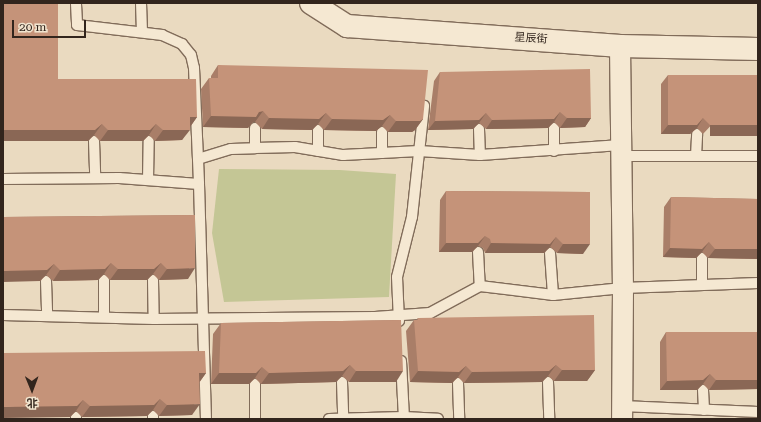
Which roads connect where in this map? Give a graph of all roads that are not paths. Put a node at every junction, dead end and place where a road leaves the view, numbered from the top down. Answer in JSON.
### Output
{"nodes":[{"id":1,"x":140,"y":3,"type":"edge"},
{"id":2,"x":311,"y":3,"type":"edge"},
{"id":3,"x":76,"y":4,"type":"edge"},
{"id":4,"x":142,"y":32,"type":"junction"},
{"id":5,"x":620,"y":46,"type":"junction"},
{"id":6,"x":758,"y":50,"type":"edge"},
{"id":7,"x":425,"y":98,"type":"edge"},
{"id":8,"x":255,"y":128,"type":"edge"},
{"id":9,"x":554,"y":128,"type":"edge"},
{"id":10,"x":479,"y":129,"type":"edge"},
{"id":11,"x":318,"y":130,"type":"edge"},
{"id":12,"x":382,"y":132,"type":"edge"},
{"id":13,"x":697,"y":134,"type":"edge"},
{"id":14,"x":94,"y":141,"type":"edge"},
{"id":15,"x":149,"y":141,"type":"edge"},
{"id":16,"x":255,"y":148,"type":"junction"},
{"id":17,"x":621,"y":150,"type":"junction"},
{"id":18,"x":318,"y":151,"type":"junction"},
{"id":19,"x":419,"y":151,"type":"junction"},
{"id":20,"x":554,"y":151,"type":"junction"},
{"id":21,"x":382,"y":153,"type":"junction"},
{"id":22,"x":480,"y":155,"type":"junction"},
{"id":23,"x":696,"y":156,"type":"junction"},
{"id":24,"x":758,"y":156,"type":"edge"},
{"id":25,"x":198,"y":159,"type":"junction"},
{"id":26,"x":95,"y":178,"type":"junction"},
{"id":27,"x":3,"y":179,"type":"edge"},
{"id":28,"x":148,"y":180,"type":"junction"},
{"id":29,"x":199,"y":184,"type":"junction"},
{"id":30,"x":478,"y":252,"type":"edge"},
{"id":31,"x":550,"y":253,"type":"edge"},
{"id":32,"x":702,"y":258,"type":"edge"},
{"id":33,"x":104,"y":280,"type":"edge"},
{"id":34,"x":153,"y":280,"type":"edge"},
{"id":35,"x":46,"y":281,"type":"edge"},
{"id":36,"x":758,"y":283,"type":"edge"},
{"id":37,"x":702,"y":285,"type":"junction"},
{"id":38,"x":480,"y":286,"type":"junction"},
{"id":39,"x":623,"y":288,"type":"junction"},
{"id":40,"x":553,"y":295,"type":"junction"},
{"id":41,"x":3,"y":315,"type":"edge"},
{"id":42,"x":47,"y":315,"type":"junction"},
{"id":43,"x":399,"y":315,"type":"junction"},
{"id":44,"x":104,"y":317,"type":"junction"},
{"id":45,"x":203,"y":318,"type":"junction"},
{"id":46,"x":154,"y":319,"type":"junction"},
{"id":47,"x":400,"y":331,"type":"edge"},
{"id":48,"x":400,"y":346,"type":"edge"},
{"id":49,"x":342,"y":382,"type":"edge"},
{"id":50,"x":548,"y":382,"type":"edge"},
{"id":51,"x":458,"y":383,"type":"edge"},
{"id":52,"x":255,"y":384,"type":"edge"},
{"id":53,"x":703,"y":390,"type":"edge"},
{"id":54,"x":704,"y":410,"type":"junction"},
{"id":55,"x":758,"y":412,"type":"edge"},
{"id":56,"x":619,"y":415,"type":"edge"},
{"id":57,"x":343,"y":418,"type":"junction"},
{"id":58,"x":404,"y":418,"type":"edge"},
{"id":59,"x":206,"y":419,"type":"edge"},
{"id":60,"x":255,"y":419,"type":"edge"},
{"id":61,"x":329,"y":419,"type":"edge"},
{"id":62,"x":438,"y":419,"type":"edge"},
{"id":63,"x":458,"y":419,"type":"edge"},
{"id":64,"x":549,"y":419,"type":"edge"}],
"edges":[{"from":1,"to":4,"type":"lane"},
{"from":2,"to":5,"type":"street","name":"星辰街"},
{"from":3,"to":4,"type":"lane"},
{"from":4,"to":25,"type":"lane"},
{"from":5,"to":6,"type":"street","name":"星辰街"},
{"from":5,"to":17,"type":"street"},
{"from":7,"to":19,"type":"lane"},
{"from":8,"to":16,"type":"lane"},
{"from":9,"to":20,"type":"lane"},
{"from":10,"to":22,"type":"lane"},
{"from":11,"to":18,"type":"lane"},
{"from":12,"to":21,"type":"lane"},
{"from":13,"to":23,"type":"lane"},
{"from":14,"to":26,"type":"lane"},
{"from":15,"to":28,"type":"lane"},
{"from":16,"to":18,"type":"lane"},
{"from":16,"to":25,"type":"lane"},
{"from":17,"to":20,"type":"lane"},
{"from":17,"to":23,"type":"lane"},
{"from":17,"to":39,"type":"street"},
{"from":18,"to":21,"type":"lane"},
{"from":19,"to":21,"type":"lane"},
{"from":19,"to":22,"type":"lane"},
{"from":19,"to":43,"type":"lane"},
{"from":20,"to":22,"type":"lane"},
{"from":23,"to":24,"type":"lane"},
{"from":25,"to":29,"type":"lane"},
{"from":26,"to":27,"type":"lane"},
{"from":26,"to":28,"type":"lane"},
{"from":28,"to":29,"type":"lane"},
{"from":29,"to":45,"type":"lane"},
{"from":30,"to":38,"type":"lane"},
{"from":31,"to":40,"type":"lane"},
{"from":32,"to":37,"type":"lane"},
{"from":33,"to":44,"type":"lane"},
{"from":34,"to":46,"type":"lane"},
{"from":35,"to":42,"type":"lane"},
{"from":36,"to":37,"type":"lane"},
{"from":37,"to":39,"type":"lane"},
{"from":38,"to":40,"type":"lane"},
{"from":38,"to":43,"type":"lane"},
{"from":39,"to":40,"type":"lane"},
{"from":39,"to":56,"type":"street"},
{"from":41,"to":42,"type":"lane"},
{"from":42,"to":44,"type":"lane"},
{"from":43,"to":45,"type":"lane"},
{"from":43,"to":47,"type":"lane"},
{"from":44,"to":46,"type":"lane"},
{"from":45,"to":46,"type":"lane"},
{"from":45,"to":59,"type":"lane"},
{"from":48,"to":58,"type":"lane"},
{"from":49,"to":57,"type":"lane"},
{"from":50,"to":64,"type":"lane"},
{"from":51,"to":63,"type":"lane"},
{"from":52,"to":60,"type":"lane"},
{"from":53,"to":54,"type":"lane"},
{"from":54,"to":55,"type":"lane"},
{"from":54,"to":56,"type":"lane"},
{"from":57,"to":58,"type":"lane"},
{"from":57,"to":61,"type":"lane"},
{"from":58,"to":62,"type":"lane"}]}
